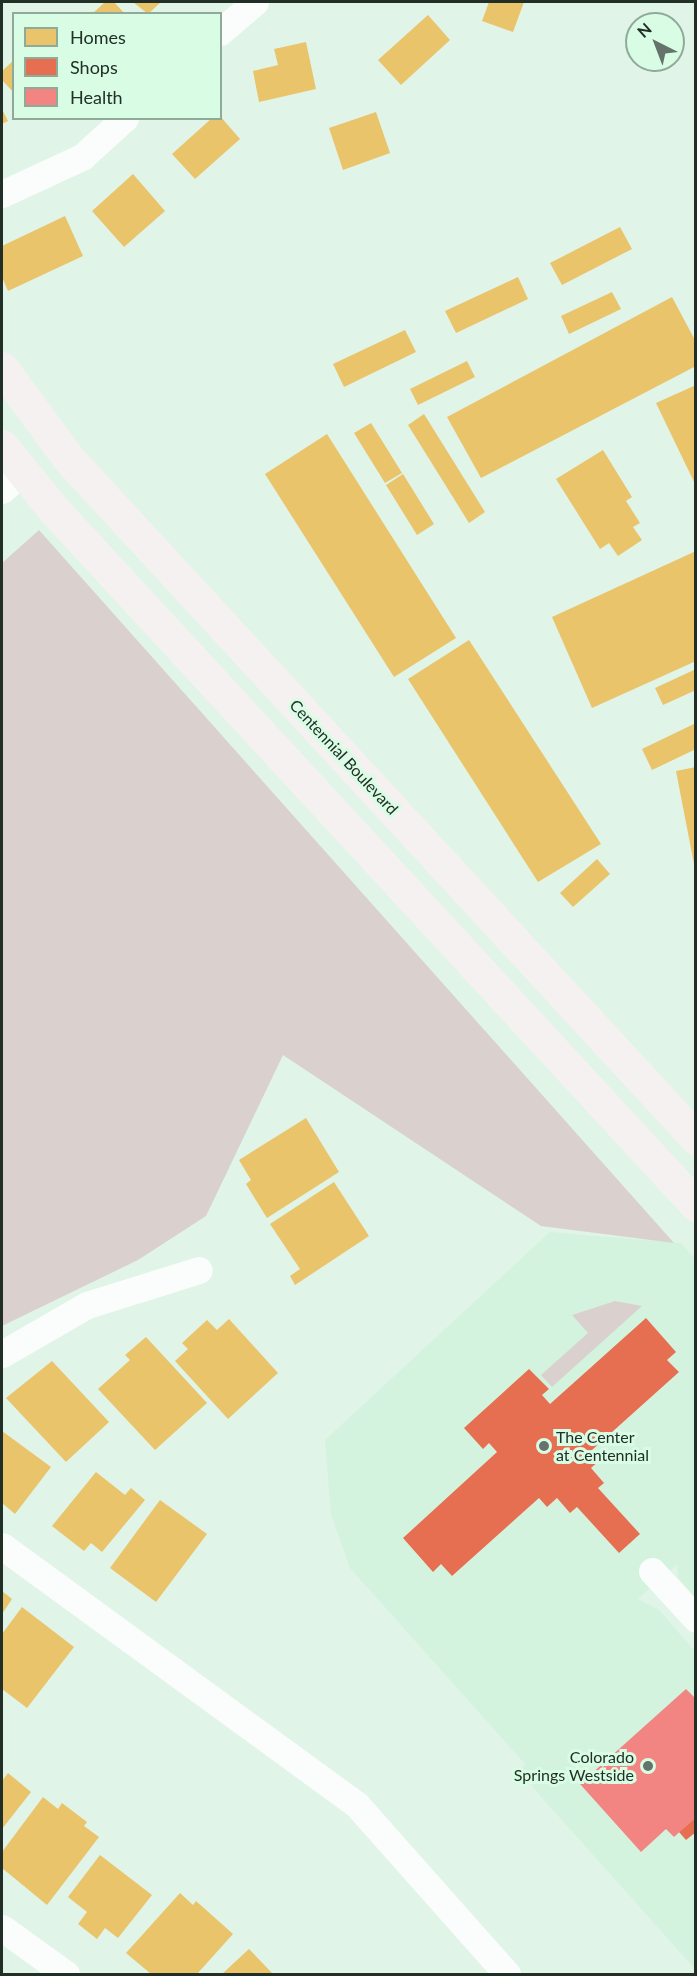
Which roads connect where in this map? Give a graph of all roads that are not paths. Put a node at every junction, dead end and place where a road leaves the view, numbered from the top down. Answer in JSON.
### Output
{"nodes":[{"id":1,"x":255,"y":2,"type":"edge"},
{"id":2,"x":222,"y":30,"type":"edge"},
{"id":3,"x":123,"y":120,"type":"edge"},
{"id":4,"x":2,"y":194,"type":"edge"},
{"id":5,"x":2,"y":368,"type":"edge"},
{"id":6,"x":2,"y":446,"type":"edge"},
{"id":7,"x":11,"y":481,"type":"edge"},
{"id":8,"x":696,"y":1138,"type":"edge"},
{"id":9,"x":696,"y":1205,"type":"edge"},
{"id":10,"x":199,"y":1270,"type":"dead end"},
{"id":11,"x":2,"y":1354,"type":"edge"},
{"id":12,"x":2,"y":1546,"type":"edge"},
{"id":13,"x":652,"y":1571,"type":"dead end"},
{"id":14,"x":696,"y":1619,"type":"edge"},
{"id":15,"x":2,"y":1928,"type":"edge"},
{"id":16,"x":66,"y":1974,"type":"edge"},
{"id":17,"x":507,"y":1974,"type":"edge"}],
"edges":[{"from":1,"to":2,"type":"street"},
{"from":3,"to":4,"type":"street"},
{"from":5,"to":8,"type":"main road","name":"Centennial Boulevard"},
{"from":6,"to":7,"type":"main road"},
{"from":7,"to":9,"type":"main road"},
{"from":10,"to":11,"type":"street"},
{"from":12,"to":17,"type":"street"},
{"from":13,"to":14,"type":"street"},
{"from":15,"to":16,"type":"street"}]}
